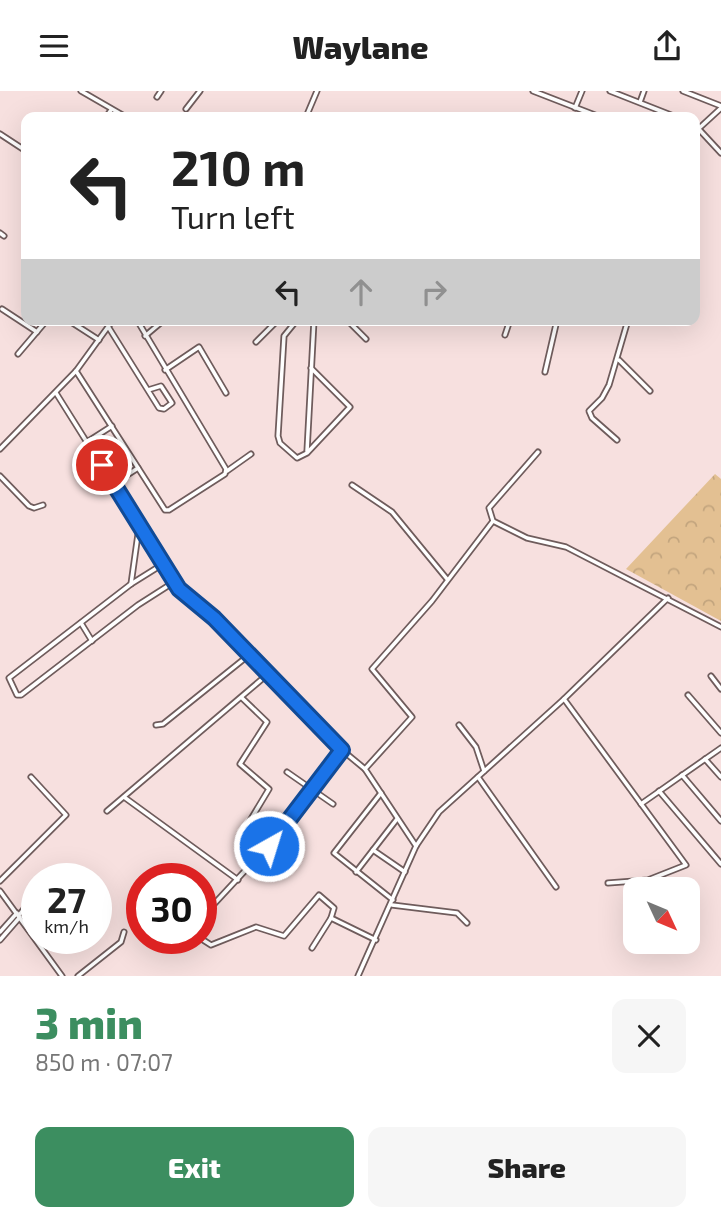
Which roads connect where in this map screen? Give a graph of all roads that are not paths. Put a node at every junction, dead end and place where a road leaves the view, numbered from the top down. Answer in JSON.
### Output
{"nodes":[{"id":1,"x":81,"y":91,"type":"edge"},
{"id":2,"x":161,"y":91,"type":"edge"},
{"id":3,"x":200,"y":91,"type":"edge"},
{"id":4,"x":317,"y":91,"type":"edge"},
{"id":5,"x":533,"y":91,"type":"edge"},
{"id":6,"x":582,"y":91,"type":"edge"},
{"id":7,"x":610,"y":91,"type":"edge"},
{"id":8,"x":644,"y":91,"type":"edge"},
{"id":9,"x":682,"y":91,"type":"edge"},
{"id":10,"x":156,"y":97,"type":"dead end"},
{"id":11,"x":640,"y":102,"type":"junction"},
{"id":12,"x":575,"y":107,"type":"junction"},
{"id":13,"x":721,"y":107,"type":"edge"},
{"id":14,"x":186,"y":109,"type":"dead end"},
{"id":15,"x":111,"y":110,"type":"joint"},
{"id":16,"x":115,"y":112,"type":"edge"},
{"id":17,"x":308,"y":112,"type":"edge"},
{"id":18,"x":588,"y":112,"type":"edge"},
{"id":19,"x":664,"y":112,"type":"edge"},
{"id":20,"x":700,"y":125,"type":"edge"},
{"id":21,"x":700,"y":133,"type":"edge"},
{"id":22,"x":0,"y":134,"type":"edge"},
{"id":23,"x":21,"y":148,"type":"edge"},
{"id":24,"x":721,"y":153,"type":"edge"},
{"id":25,"x":2,"y":309,"type":"dead end"},
{"id":26,"x":21,"y":321,"type":"edge"},
{"id":27,"x":28,"y":326,"type":"edge"},
{"id":28,"x":42,"y":326,"type":"edge"},
{"id":29,"x":78,"y":326,"type":"edge"},
{"id":30,"x":140,"y":326,"type":"edge"},
{"id":31,"x":156,"y":326,"type":"edge"},
{"id":32,"x":272,"y":326,"type":"edge"},
{"id":33,"x":292,"y":326,"type":"edge"},
{"id":34,"x":314,"y":326,"type":"edge"},
{"id":35,"x":353,"y":326,"type":"edge"},
{"id":36,"x":508,"y":326,"type":"edge"},
{"id":37,"x":556,"y":326,"type":"edge"},
{"id":38,"x":627,"y":326,"type":"edge"},
{"id":39,"x":108,"y":327,"type":"joint"},
{"id":40,"x":37,"y":332,"type":"junction"},
{"id":41,"x":145,"y":335,"type":"junction"},
{"id":42,"x":505,"y":335,"type":"dead end"},
{"id":43,"x":99,"y":339,"type":"junction"},
{"id":44,"x":366,"y":339,"type":"dead end"},
{"id":45,"x":256,"y":341,"type":"dead end"},
{"id":46,"x":19,"y":354,"type":"dead end"},
{"id":47,"x":619,"y":360,"type":"junction"},
{"id":48,"x":311,"y":368,"type":"junction"},
{"id":49,"x":166,"y":370,"type":"junction"},
{"id":50,"x":76,"y":371,"type":"junction"},
{"id":51,"x":545,"y":372,"type":"dead end"},
{"id":52,"x":148,"y":390,"type":"junction"},
{"id":53,"x":650,"y":391,"type":"dead end"},
{"id":54,"x":56,"y":393,"type":"junction"},
{"id":55,"x":226,"y":393,"type":"dead end"},
{"id":56,"x":112,"y":426,"type":"junction"},
{"id":57,"x":617,"y":440,"type":"dead end"},
{"id":58,"x":87,"y":442,"type":"junction"},
{"id":59,"x":0,"y":449,"type":"edge"},
{"id":60,"x":538,"y":452,"type":"dead end"},
{"id":61,"x":307,"y":453,"type":"junction"},
{"id":62,"x":251,"y":454,"type":"dead end"},
{"id":63,"x":138,"y":468,"type":"junction"},
{"id":64,"x":226,"y":471,"type":"junction"},
{"id":65,"x":0,"y":477,"type":"edge"},
{"id":66,"x":113,"y":484,"type":"junction"},
{"id":67,"x":352,"y":485,"type":"dead end"},
{"id":68,"x":43,"y":505,"type":"dead end"},
{"id":69,"x":493,"y":521,"type":"junction"},
{"id":70,"x":139,"y":526,"type":"junction"},
{"id":71,"x":163,"y":564,"type":"junction"},
{"id":72,"x":447,"y":579,"type":"junction"},
{"id":73,"x":174,"y":582,"type":"junction"},
{"id":74,"x":131,"y":584,"type":"junction"},
{"id":75,"x":668,"y":598,"type":"junction"},
{"id":76,"x":80,"y":623,"type":"junction"},
{"id":77,"x":721,"y":627,"type":"edge"},
{"id":78,"x":92,"y":641,"type":"junction"},
{"id":79,"x":249,"y":655,"type":"junction"},
{"id":80,"x":268,"y":674,"type":"junction"},
{"id":81,"x":711,"y":676,"type":"dead end"},
{"id":82,"x":721,"y":688,"type":"edge"},
{"id":83,"x":688,"y":695,"type":"dead end"},
{"id":84,"x":242,"y":698,"type":"junction"},
{"id":85,"x":564,"y":699,"type":"junction"},
{"id":86,"x":156,"y":725,"type":"dead end"},
{"id":87,"x":459,"y":725,"type":"dead end"},
{"id":88,"x":721,"y":733,"type":"edge"},
{"id":89,"x":721,"y":748,"type":"edge"},
{"id":90,"x":342,"y":750,"type":"junction"},
{"id":91,"x":705,"y":759,"type":"junction"},
{"id":92,"x":365,"y":769,"type":"junction"},
{"id":93,"x":484,"y":771,"type":"junction"},
{"id":94,"x":287,"y":772,"type":"dead end"},
{"id":95,"x":682,"y":775,"type":"junction"},
{"id":96,"x":31,"y":777,"type":"dead end"},
{"id":97,"x":478,"y":777,"type":"junction"},
{"id":98,"x":721,"y":777,"type":"edge"},
{"id":99,"x":311,"y":790,"type":"junction"},
{"id":100,"x":659,"y":791,"type":"junction"},
{"id":101,"x":380,"y":793,"type":"junction"},
{"id":102,"x":124,"y":797,"type":"junction"},
{"id":103,"x":333,"y":804,"type":"dead end"},
{"id":104,"x":641,"y":804,"type":"junction"},
{"id":105,"x":107,"y":811,"type":"dead end"},
{"id":106,"x":397,"y":819,"type":"junction"},
{"id":107,"x":721,"y":821,"type":"edge"},
{"id":108,"x":269,"y":846,"type":"junction"},
{"id":109,"x":416,"y":846,"type":"junction"},
{"id":110,"x":373,"y":850,"type":"junction"},
{"id":111,"x":721,"y":864,"type":"edge"},
{"id":112,"x":356,"y":872,"type":"junction"},
{"id":113,"x":405,"y":872,"type":"junction"},
{"id":114,"x":238,"y":880,"type":"junction"},
{"id":115,"x":0,"y":881,"type":"edge"},
{"id":116,"x":608,"y":883,"type":"dead end"},
{"id":117,"x":556,"y":887,"type":"dead end"},
{"id":118,"x":0,"y":891,"type":"edge"},
{"id":119,"x":217,"y":902,"type":"edge"},
{"id":120,"x":393,"y":902,"type":"junction"},
{"id":121,"x":21,"y":913,"type":"edge"},
{"id":122,"x":19,"y":915,"type":"junction"},
{"id":123,"x":331,"y":918,"type":"junction"},
{"id":124,"x":467,"y":923,"type":"dead end"},
{"id":125,"x":0,"y":932,"type":"edge"},
{"id":126,"x":124,"y":932,"type":"dead end"},
{"id":127,"x":0,"y":940,"type":"edge"},
{"id":128,"x":376,"y":940,"type":"junction"},
{"id":129,"x":217,"y":943,"type":"edge"},
{"id":130,"x":312,"y":948,"type":"dead end"},
{"id":131,"x":62,"y":976,"type":"edge"},
{"id":132,"x":78,"y":976,"type":"edge"},
{"id":133,"x":358,"y":976,"type":"edge"}],
"edges":[{"from":1,"to":15,"type":"street"},
{"from":2,"to":10,"type":"street"},
{"from":3,"to":14,"type":"street"},
{"from":4,"to":17,"type":"street"},
{"from":5,"to":12,"type":"street"},
{"from":6,"to":12,"type":"street"},
{"from":7,"to":11,"type":"street"},
{"from":8,"to":11,"type":"street"},
{"from":9,"to":13,"type":"street"},
{"from":11,"to":19,"type":"street"},
{"from":12,"to":18,"type":"street"},
{"from":13,"to":20,"type":"street"},
{"from":15,"to":16,"type":"street"},
{"from":21,"to":24,"type":"street"},
{"from":22,"to":23,"type":"street"},
{"from":25,"to":26,"type":"street"},
{"from":27,"to":40,"type":"street"},
{"from":28,"to":40,"type":"street"},
{"from":29,"to":43,"type":"street"},
{"from":30,"to":41,"type":"street"},
{"from":31,"to":41,"type":"street"},
{"from":32,"to":45,"type":"street"},
{"from":33,"to":61,"type":"street"},
{"from":34,"to":48,"type":"street"},
{"from":35,"to":44,"type":"street"},
{"from":36,"to":42,"type":"street"},
{"from":37,"to":51,"type":"street"},
{"from":38,"to":47,"type":"street"},
{"from":39,"to":43,"type":"street"},
{"from":39,"to":52,"type":"street"},
{"from":40,"to":46,"type":"street"},
{"from":41,"to":49,"type":"street"},
{"from":43,"to":50,"type":"street"},
{"from":47,"to":53,"type":"street"},
{"from":47,"to":57,"type":"street"},
{"from":48,"to":61,"type":"street"},
{"from":48,"to":61,"type":"street"},
{"from":49,"to":55,"type":"street"},
{"from":49,"to":64,"type":"street"},
{"from":50,"to":54,"type":"street"},
{"from":50,"to":56,"type":"street"},
{"from":52,"to":52,"type":"street"},
{"from":54,"to":58,"type":"street"},
{"from":54,"to":59,"type":"street"},
{"from":56,"to":58,"type":"street"},
{"from":56,"to":63,"type":"street"},
{"from":58,"to":66,"type":"street"},
{"from":60,"to":69,"type":"street"},
{"from":62,"to":64,"type":"street"},
{"from":63,"to":64,"type":"street"},
{"from":63,"to":66,"type":"street"},
{"from":65,"to":68,"type":"street"},
{"from":66,"to":70,"type":"street"},
{"from":67,"to":72,"type":"street"},
{"from":69,"to":72,"type":"street"},
{"from":69,"to":75,"type":"street"},
{"from":70,"to":71,"type":"street"},
{"from":70,"to":74,"type":"street"},
{"from":71,"to":73,"type":"street"},
{"from":71,"to":74,"type":"street"},
{"from":72,"to":92,"type":"street"},
{"from":73,"to":78,"type":"street"},
{"from":73,"to":79,"type":"street"},
{"from":74,"to":76,"type":"street"},
{"from":75,"to":77,"type":"street"},
{"from":75,"to":85,"type":"street"},
{"from":76,"to":78,"type":"street"},
{"from":76,"to":78,"type":"street"},
{"from":79,"to":80,"type":"street"},
{"from":79,"to":86,"type":"street"},
{"from":80,"to":84,"type":"street"},
{"from":80,"to":90,"type":"street"},
{"from":81,"to":82,"type":"street"},
{"from":83,"to":88,"type":"street"},
{"from":84,"to":102,"type":"street"},
{"from":84,"to":108,"type":"street"},
{"from":85,"to":93,"type":"street"},
{"from":85,"to":104,"type":"street"},
{"from":87,"to":93,"type":"street"},
{"from":89,"to":91,"type":"street"},
{"from":90,"to":92,"type":"street"},
{"from":90,"to":99,"type":"street"},
{"from":91,"to":95,"type":"street"},
{"from":91,"to":98,"type":"street"},
{"from":92,"to":101,"type":"street"},
{"from":93,"to":97,"type":"street"},
{"from":94,"to":99,"type":"street"},
{"from":95,"to":100,"type":"street"},
{"from":95,"to":107,"type":"street"},
{"from":96,"to":115,"type":"street"},
{"from":97,"to":109,"type":"street"},
{"from":97,"to":117,"type":"street"},
{"from":99,"to":103,"type":"street"},
{"from":99,"to":108,"type":"street"},
{"from":100,"to":104,"type":"street"},
{"from":100,"to":111,"type":"street"},
{"from":101,"to":106,"type":"street"},
{"from":101,"to":112,"type":"street"},
{"from":102,"to":105,"type":"street"},
{"from":102,"to":114,"type":"street"},
{"from":104,"to":116,"type":"street"},
{"from":106,"to":109,"type":"street"},
{"from":106,"to":110,"type":"street"},
{"from":108,"to":114,"type":"street"},
{"from":109,"to":113,"type":"street"},
{"from":110,"to":112,"type":"street"},
{"from":110,"to":113,"type":"street"},
{"from":112,"to":120,"type":"street"},
{"from":113,"to":120,"type":"street"},
{"from":114,"to":119,"type":"street"},
{"from":118,"to":122,"type":"street"},
{"from":120,"to":124,"type":"street"},
{"from":120,"to":128,"type":"street"},
{"from":121,"to":122,"type":"street"},
{"from":122,"to":125,"type":"street"},
{"from":122,"to":127,"type":"street"},
{"from":122,"to":131,"type":"street"},
{"from":123,"to":128,"type":"street"},
{"from":123,"to":129,"type":"street"},
{"from":123,"to":130,"type":"street"},
{"from":126,"to":132,"type":"street"},
{"from":128,"to":133,"type":"street"}]}
